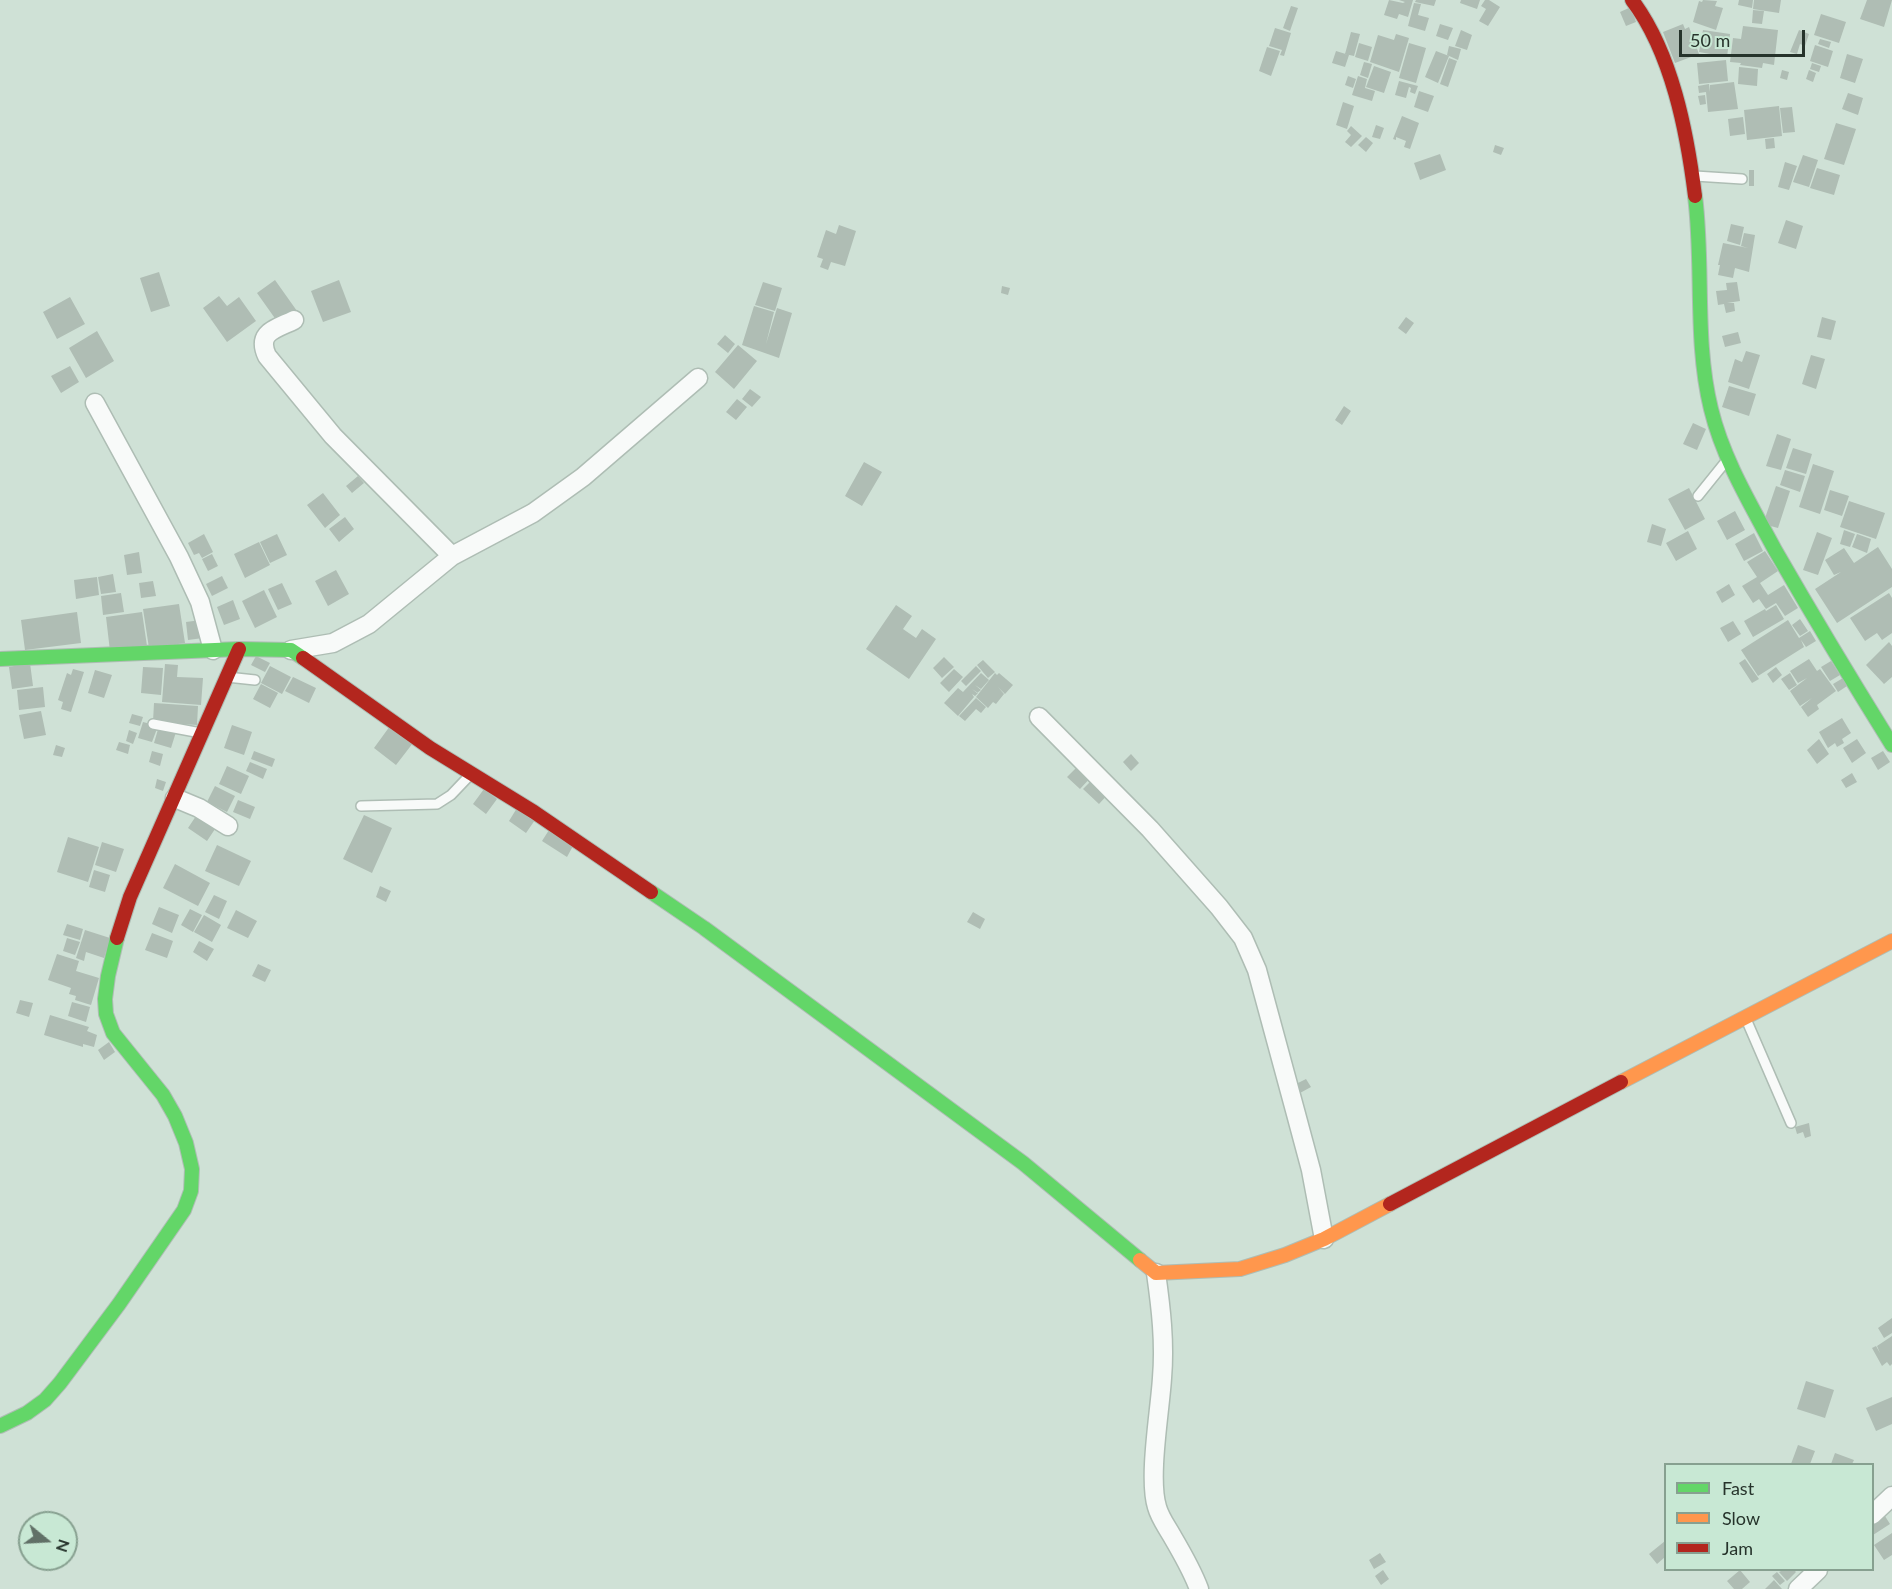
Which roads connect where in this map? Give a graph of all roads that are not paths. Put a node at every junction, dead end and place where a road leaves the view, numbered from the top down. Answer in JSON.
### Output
{"nodes":[{"id":1,"x":1632,"y":0,"type":"edge"},
{"id":2,"x":1655,"y":8,"type":"dead end"},
{"id":3,"x":1649,"y":25,"type":"junction"},
{"id":4,"x":1692,"y":176,"type":"junction"},
{"id":5,"x":1742,"y":179,"type":"dead end"},
{"id":6,"x":294,"y":320,"type":"dead end"},
{"id":7,"x":698,"y":378,"type":"dead end"},
{"id":8,"x":95,"y":403,"type":"dead end"},
{"id":9,"x":1729,"y":458,"type":"junction"},
{"id":10,"x":1698,"y":496,"type":"dead end"},
{"id":11,"x":452,"y":556,"type":"junction"},
{"id":12,"x":239,"y":649,"type":"junction"},
{"id":13,"x":213,"y":650,"type":"junction"},
{"id":14,"x":291,"y":650,"type":"junction"},
{"id":15,"x":0,"y":659,"type":"edge"},
{"id":16,"x":227,"y":677,"type":"junction"},
{"id":17,"x":255,"y":680,"type":"dead end"},
{"id":18,"x":1039,"y":717,"type":"dead end"},
{"id":19,"x":153,"y":724,"type":"dead end"},
{"id":20,"x":203,"y":733,"type":"junction"},
{"id":21,"x":1892,"y":745,"type":"edge"},
{"id":22,"x":472,"y":772,"type":"junction"},
{"id":23,"x":175,"y":798,"type":"junction"},
{"id":24,"x":361,"y":806,"type":"dead end"},
{"id":25,"x":228,"y":826,"type":"dead end"},
{"id":26,"x":1892,"y":941,"type":"edge"},
{"id":27,"x":1746,"y":1019,"type":"junction"},
{"id":28,"x":1791,"y":1124,"type":"dead end"},
{"id":29,"x":1324,"y":1239,"type":"junction"},
{"id":30,"x":1156,"y":1273,"type":"junction"},
{"id":31,"x":0,"y":1426,"type":"edge"},
{"id":32,"x":1892,"y":1496,"type":"edge"},
{"id":33,"x":1874,"y":1513,"type":"edge"},
{"id":34,"x":1816,"y":1571,"type":"edge"},
{"id":35,"x":1199,"y":1589,"type":"edge"},
{"id":36,"x":1798,"y":1589,"type":"edge"}],
"edges":[{"from":1,"to":3,"type":"street"},
{"from":2,"to":3,"type":"street"},
{"from":3,"to":4,"type":"street"},
{"from":4,"to":5,"type":"lane"},
{"from":4,"to":9,"type":"street"},
{"from":6,"to":11,"type":"street"},
{"from":7,"to":11,"type":"street"},
{"from":8,"to":13,"type":"street"},
{"from":9,"to":10,"type":"lane"},
{"from":9,"to":21,"type":"street"},
{"from":11,"to":14,"type":"street"},
{"from":12,"to":13,"type":"street"},
{"from":12,"to":14,"type":"street"},
{"from":12,"to":16,"type":"street"},
{"from":13,"to":15,"type":"street"},
{"from":14,"to":22,"type":"street"},
{"from":16,"to":17,"type":"lane"},
{"from":16,"to":20,"type":"street"},
{"from":18,"to":29,"type":"street"},
{"from":19,"to":20,"type":"lane"},
{"from":20,"to":23,"type":"street"},
{"from":22,"to":24,"type":"lane"},
{"from":22,"to":30,"type":"street"},
{"from":23,"to":25,"type":"street"},
{"from":23,"to":31,"type":"street"},
{"from":26,"to":27,"type":"street"},
{"from":27,"to":28,"type":"lane"},
{"from":27,"to":29,"type":"street"},
{"from":29,"to":30,"type":"street"},
{"from":30,"to":35,"type":"street"},
{"from":32,"to":33,"type":"street"},
{"from":34,"to":36,"type":"street"}]}
